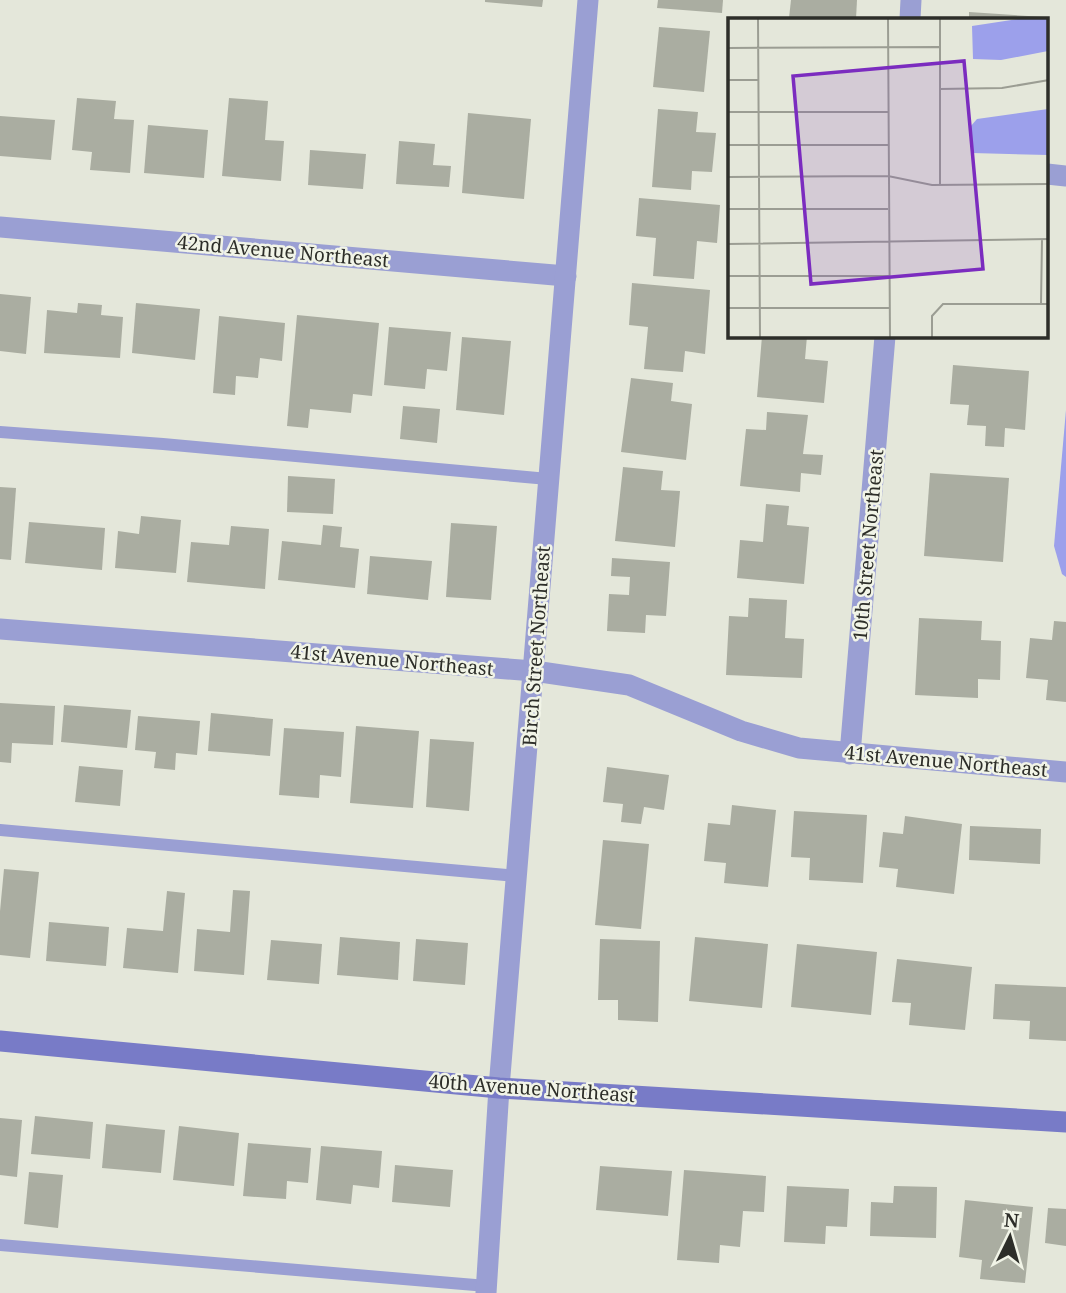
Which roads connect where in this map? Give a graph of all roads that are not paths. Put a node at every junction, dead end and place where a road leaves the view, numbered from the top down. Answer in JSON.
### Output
{"nodes":[{"id":1,"x":589,"y":0,"type":"edge"},
{"id":2,"x":911,"y":0,"type":"edge"},
{"id":3,"x":910,"y":18,"type":"edge"},
{"id":4,"x":1048,"y":174,"type":"edge"},
{"id":5,"x":1066,"y":176,"type":"edge"},
{"id":6,"x":0,"y":227,"type":"edge"},
{"id":7,"x":566,"y":276,"type":"junction"},
{"id":8,"x":885,"y":338,"type":"edge"},
{"id":9,"x":0,"y":432,"type":"edge"},
{"id":10,"x":548,"y":479,"type":"junction"},
{"id":11,"x":0,"y":629,"type":"edge"},
{"id":12,"x":534,"y":671,"type":"junction"},
{"id":13,"x":850,"y":754,"type":"junction"},
{"id":14,"x":1066,"y":772,"type":"edge"},
{"id":15,"x":0,"y":830,"type":"edge"},
{"id":16,"x":517,"y":876,"type":"junction"},
{"id":17,"x":0,"y":1041,"type":"edge"},
{"id":18,"x":499,"y":1088,"type":"junction"},
{"id":19,"x":1066,"y":1122,"type":"edge"},
{"id":20,"x":0,"y":1245,"type":"edge"},
{"id":21,"x":487,"y":1290,"type":"edge"}],
"edges":[{"from":1,"to":7,"type":"street","name":"Birch Street Northeast"},
{"from":2,"to":3,"type":"street"},
{"from":4,"to":5,"type":"street"},
{"from":6,"to":7,"type":"street","name":"42nd Avenue Northeast"},
{"from":7,"to":10,"type":"street","name":"Birch Street Northeast"},
{"from":8,"to":13,"type":"street","name":"10th Street Northeast"},
{"from":9,"to":10,"type":"lane"},
{"from":10,"to":12,"type":"street","name":"Birch Street Northeast"},
{"from":11,"to":12,"type":"street","name":"41st Avenue Northeast"},
{"from":12,"to":13,"type":"street","name":"41st Avenue Northeast"},
{"from":12,"to":16,"type":"street","name":"Birch Street Northeast"},
{"from":13,"to":14,"type":"street","name":"41st Avenue Northeast"},
{"from":15,"to":16,"type":"lane"},
{"from":16,"to":18,"type":"street","name":"Birch Street Northeast"},
{"from":17,"to":18,"type":"street","name":"40th Avenue Northeast"},
{"from":18,"to":19,"type":"street","name":"40th Avenue Northeast"},
{"from":18,"to":21,"type":"street","name":"Birch Street Northeast"},
{"from":20,"to":21,"type":"lane"}]}
